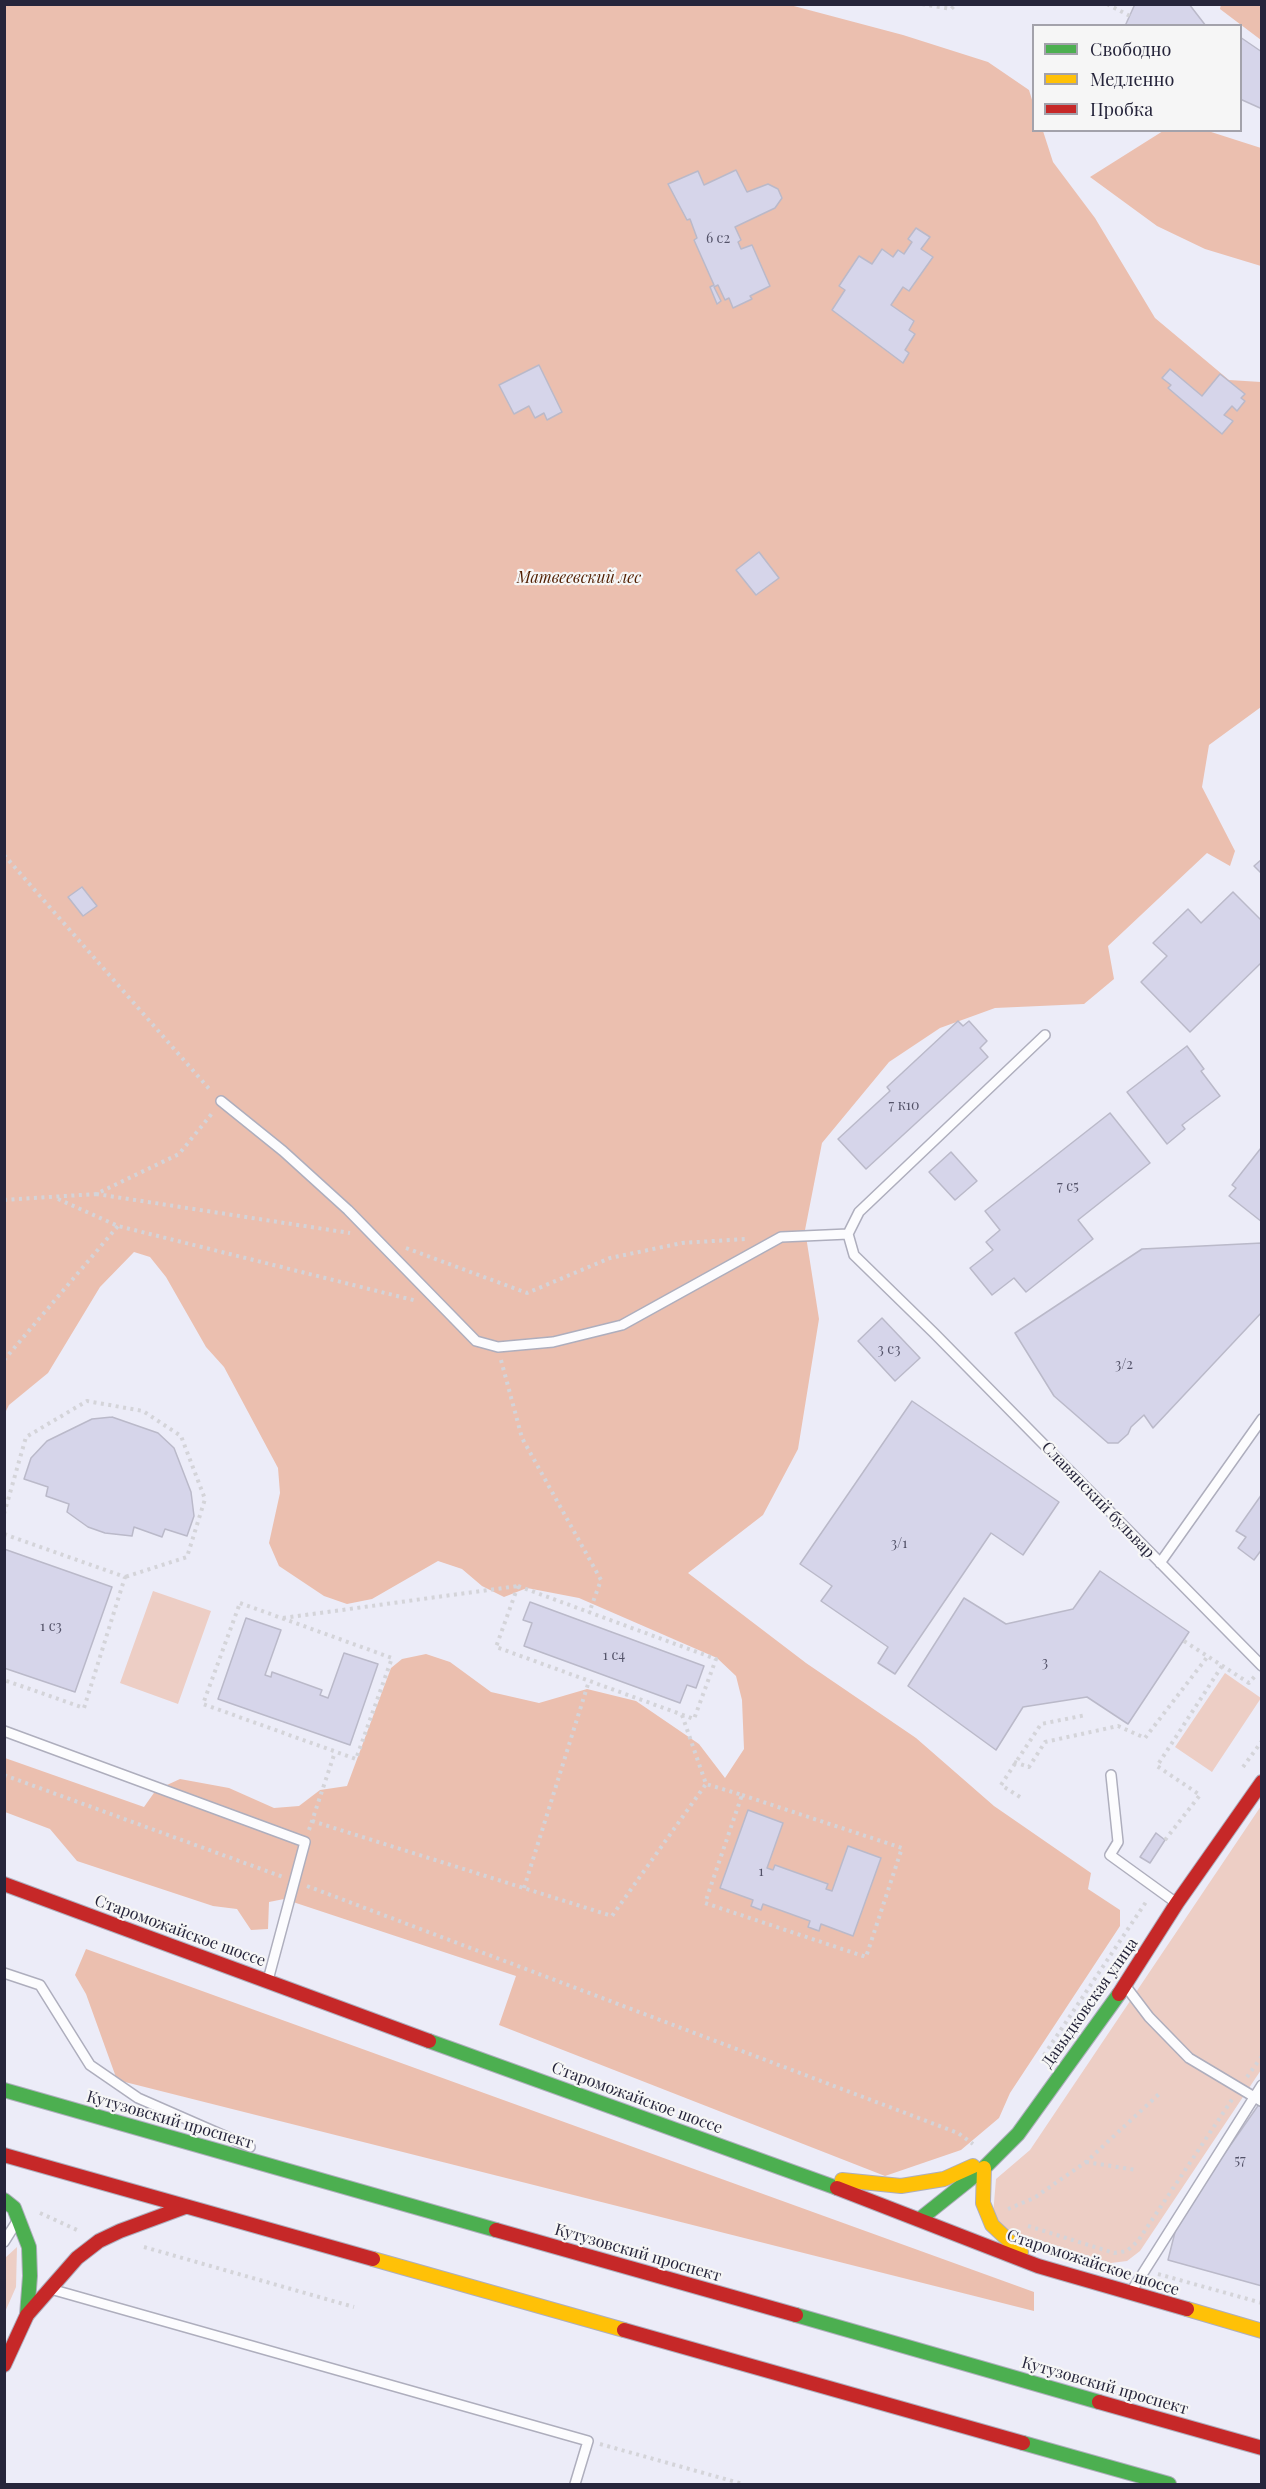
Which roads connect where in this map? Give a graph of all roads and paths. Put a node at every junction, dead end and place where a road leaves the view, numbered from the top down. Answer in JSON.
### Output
{"nodes":[{"id":1,"x":922,"y":4,"type":"edge"},
{"id":2,"x":956,"y":4,"type":"edge"},
{"id":3,"x":1107,"y":4,"type":"edge"},
{"id":4,"x":1130,"y":16,"type":"dead end"},
{"id":5,"x":4,"y":855,"type":"edge"},
{"id":6,"x":1045,"y":1035,"type":"dead end"},
{"id":7,"x":221,"y":1101,"type":"junction"},
{"id":8,"x":96,"y":1194,"type":"junction"},
{"id":9,"x":56,"y":1198,"type":"junction"},
{"id":10,"x":4,"y":1200,"type":"edge"},
{"id":11,"x":118,"y":1226,"type":"junction"},
{"id":12,"x":848,"y":1234,"type":"junction"},
{"id":13,"x":375,"y":1237,"type":"junction"},
{"id":14,"x":748,"y":1239,"type":"dead end"},
{"id":15,"x":444,"y":1307,"type":"junction"},
{"id":16,"x":498,"y":1347,"type":"junction"},
{"id":17,"x":4,"y":1360,"type":"edge"},
{"id":18,"x":1262,"y":1419,"type":"edge"},
{"id":19,"x":4,"y":1514,"type":"edge"},
{"id":20,"x":4,"y":1534,"type":"edge"},
{"id":21,"x":1160,"y":1563,"type":"junction"},
{"id":22,"x":125,"y":1578,"type":"junction"},
{"id":23,"x":518,"y":1586,"type":"junction"},
{"id":24,"x":589,"y":1612,"type":"junction"},
{"id":25,"x":283,"y":1618,"type":"junction"},
{"id":26,"x":1184,"y":1641,"type":"dead end"},
{"id":27,"x":1208,"y":1656,"type":"junction"},
{"id":28,"x":1222,"y":1666,"type":"junction"},
{"id":29,"x":1262,"y":1668,"type":"edge"},
{"id":30,"x":4,"y":1680,"type":"edge"},
{"id":31,"x":589,"y":1681,"type":"junction"},
{"id":32,"x":682,"y":1715,"type":"junction"},
{"id":33,"x":1086,"y":1715,"type":"dead end"},
{"id":34,"x":4,"y":1731,"type":"edge"},
{"id":35,"x":1262,"y":1741,"type":"edge"},
{"id":36,"x":335,"y":1751,"type":"junction"},
{"id":37,"x":1014,"y":1762,"type":"junction"},
{"id":38,"x":1242,"y":1769,"type":"dead end"},
{"id":39,"x":4,"y":1775,"type":"edge"},
{"id":40,"x":1111,"y":1775,"type":"dead end"},
{"id":41,"x":1262,"y":1782,"type":"edge"},
{"id":42,"x":706,"y":1784,"type":"junction"},
{"id":43,"x":742,"y":1795,"type":"junction"},
{"id":44,"x":1020,"y":1797,"type":"dead end"},
{"id":45,"x":312,"y":1821,"type":"junction"},
{"id":46,"x":1165,"y":1840,"type":"dead end"},
{"id":47,"x":305,"y":1842,"type":"junction"},
{"id":48,"x":295,"y":1881,"type":"junction"},
{"id":49,"x":4,"y":1884,"type":"edge"},
{"id":50,"x":524,"y":1888,"type":"junction"},
{"id":51,"x":1159,"y":1890,"type":"junction"},
{"id":52,"x":1177,"y":1903,"type":"junction"},
{"id":53,"x":4,"y":1973,"type":"edge"},
{"id":54,"x":268,"y":1980,"type":"junction"},
{"id":55,"x":1125,"y":1985,"type":"junction"},
{"id":56,"x":1262,"y":2056,"type":"edge"},
{"id":57,"x":1038,"y":2064,"type":"dead end"},
{"id":58,"x":1262,"y":2085,"type":"edge"},
{"id":59,"x":1239,"y":2088,"type":"junction"},
{"id":60,"x":4,"y":2090,"type":"edge"},
{"id":61,"x":1159,"y":2094,"type":"dead end"},
{"id":62,"x":1257,"y":2099,"type":"edge"},
{"id":63,"x":981,"y":2140,"type":"dead end"},
{"id":64,"x":257,"y":2150,"type":"dead end"},
{"id":65,"x":267,"y":2154,"type":"dead end"},
{"id":66,"x":1000,"y":2154,"type":"junction"},
{"id":67,"x":4,"y":2155,"type":"edge"},
{"id":68,"x":1086,"y":2162,"type":"junction"},
{"id":69,"x":984,"y":2168,"type":"junction"},
{"id":70,"x":1136,"y":2170,"type":"dead end"},
{"id":71,"x":803,"y":2175,"type":"junction"},
{"id":72,"x":332,"y":2182,"type":"junction"},
{"id":73,"x":185,"y":2207,"type":"junction"},
{"id":74,"x":12,"y":2209,"type":"edge"},
{"id":75,"x":999,"y":2214,"type":"dead end"},
{"id":76,"x":920,"y":2219,"type":"junction"},
{"id":77,"x":1027,"y":2226,"type":"dead end"},
{"id":78,"x":99,"y":2241,"type":"junction"},
{"id":79,"x":4,"y":2242,"type":"edge"},
{"id":80,"x":136,"y":2248,"type":"dead end"},
{"id":81,"x":1038,"y":2266,"type":"junction"},
{"id":82,"x":1145,"y":2270,"type":"junction"},
{"id":83,"x":49,"y":2289,"type":"junction"},
{"id":84,"x":1130,"y":2294,"type":"junction"},
{"id":85,"x":1262,"y":2303,"type":"edge"},
{"id":86,"x":354,"y":2307,"type":"dead end"},
{"id":87,"x":27,"y":2315,"type":"junction"},
{"id":88,"x":1262,"y":2331,"type":"edge"},
{"id":89,"x":4,"y":2365,"type":"edge"},
{"id":90,"x":588,"y":2441,"type":"junction"},
{"id":91,"x":1262,"y":2448,"type":"edge"},
{"id":92,"x":574,"y":2484,"type":"edge"},
{"id":93,"x":743,"y":2484,"type":"edge"},
{"id":94,"x":1169,"y":2484,"type":"edge"}],
"edges":[{"from":1,"to":2,"type":"path"},
{"from":3,"to":4,"type":"path"},
{"from":5,"to":7,"type":"path"},
{"from":6,"to":12,"type":"lane"},
{"from":7,"to":8,"type":"path"},
{"from":7,"to":13,"type":"lane"},
{"from":8,"to":9,"type":"path"},
{"from":8,"to":13,"type":"path"},
{"from":9,"to":10,"type":"path"},
{"from":9,"to":11,"type":"path"},
{"from":11,"to":15,"type":"path"},
{"from":11,"to":17,"type":"path"},
{"from":12,"to":16,"type":"lane"},
{"from":12,"to":21,"type":"lane","name":"Славянский бульвар"},
{"from":13,"to":14,"type":"path"},
{"from":13,"to":15,"type":"lane"},
{"from":15,"to":16,"type":"lane"},
{"from":16,"to":24,"type":"path"},
{"from":18,"to":21,"type":"lane"},
{"from":19,"to":22,"type":"path"},
{"from":20,"to":22,"type":"path"},
{"from":21,"to":29,"type":"lane","name":"Славянский бульвар"},
{"from":22,"to":30,"type":"path"},
{"from":23,"to":24,"type":"path"},
{"from":23,"to":25,"type":"path"},
{"from":23,"to":31,"type":"path"},
{"from":24,"to":32,"type":"path"},
{"from":25,"to":36,"type":"path"},
{"from":25,"to":36,"type":"path"},
{"from":26,"to":27,"type":"path"},
{"from":27,"to":28,"type":"path"},
{"from":27,"to":37,"type":"path"},
{"from":28,"to":29,"type":"path"},
{"from":28,"to":46,"type":"path"},
{"from":31,"to":32,"type":"path"},
{"from":31,"to":50,"type":"path"},
{"from":32,"to":42,"type":"path"},
{"from":33,"to":37,"type":"path"},
{"from":34,"to":47,"type":"lane"},
{"from":35,"to":38,"type":"path"},
{"from":36,"to":45,"type":"path"},
{"from":37,"to":44,"type":"path"},
{"from":39,"to":48,"type":"path"},
{"from":40,"to":51,"type":"lane"},
{"from":41,"to":52,"type":"main road","name":"Давыдковская улица"},
{"from":42,"to":43,"type":"path"},
{"from":42,"to":50,"type":"path"},
{"from":43,"to":43,"type":"path"},
{"from":45,"to":47,"type":"path"},
{"from":45,"to":50,"type":"path"},
{"from":47,"to":48,"type":"lane"},
{"from":48,"to":54,"type":"lane"},
{"from":48,"to":63,"type":"path"},
{"from":49,"to":54,"type":"main road","name":"Староможайское шоссе"},
{"from":51,"to":52,"type":"lane"},
{"from":51,"to":57,"type":"path"},
{"from":52,"to":55,"type":"main road","name":"Давыдковская улица"},
{"from":53,"to":64,"type":"lane"},
{"from":54,"to":71,"type":"main road","name":"Староможайское шоссе"},
{"from":55,"to":59,"type":"lane"},
{"from":55,"to":66,"type":"main road","name":"Давыдковская улица"},
{"from":56,"to":59,"type":"path"},
{"from":58,"to":62,"type":"lane"},
{"from":59,"to":62,"type":"lane"},
{"from":59,"to":77,"type":"path"},
{"from":60,"to":72,"type":"main road","name":"Кутузовский проспект"},
{"from":61,"to":68,"type":"path"},
{"from":62,"to":82,"type":"lane"},
{"from":65,"to":72,"type":"lane"},
{"from":66,"to":69,"type":"main road","name":"Давыдковская улица"},
{"from":66,"to":71,"type":"main road"},
{"from":67,"to":73,"type":"main road"},
{"from":68,"to":70,"type":"path"},
{"from":68,"to":75,"type":"path"},
{"from":69,"to":76,"type":"main road","name":"Давыдковская улица"},
{"from":69,"to":81,"type":"main road"},
{"from":71,"to":76,"type":"main road","name":"Староможайское шоссе"},
{"from":72,"to":91,"type":"main road","name":"Кутузовский проспект"},
{"from":73,"to":78,"type":"main road"},
{"from":73,"to":94,"type":"main road"},
{"from":74,"to":78,"type":"path"},
{"from":74,"to":79,"type":"lane"},
{"from":74,"to":87,"type":"main road"},
{"from":76,"to":81,"type":"main road","name":"Староможайское шоссе"},
{"from":78,"to":83,"type":"main road"},
{"from":80,"to":86,"type":"path"},
{"from":81,"to":84,"type":"main road","name":"Староможайское шоссе"},
{"from":82,"to":84,"type":"lane"},
{"from":82,"to":85,"type":"path"},
{"from":83,"to":87,"type":"main road"},
{"from":83,"to":90,"type":"lane"},
{"from":84,"to":88,"type":"main road","name":"Староможайское шоссе"},
{"from":87,"to":89,"type":"main road"},
{"from":90,"to":92,"type":"lane"},
{"from":90,"to":93,"type":"path"}]}
